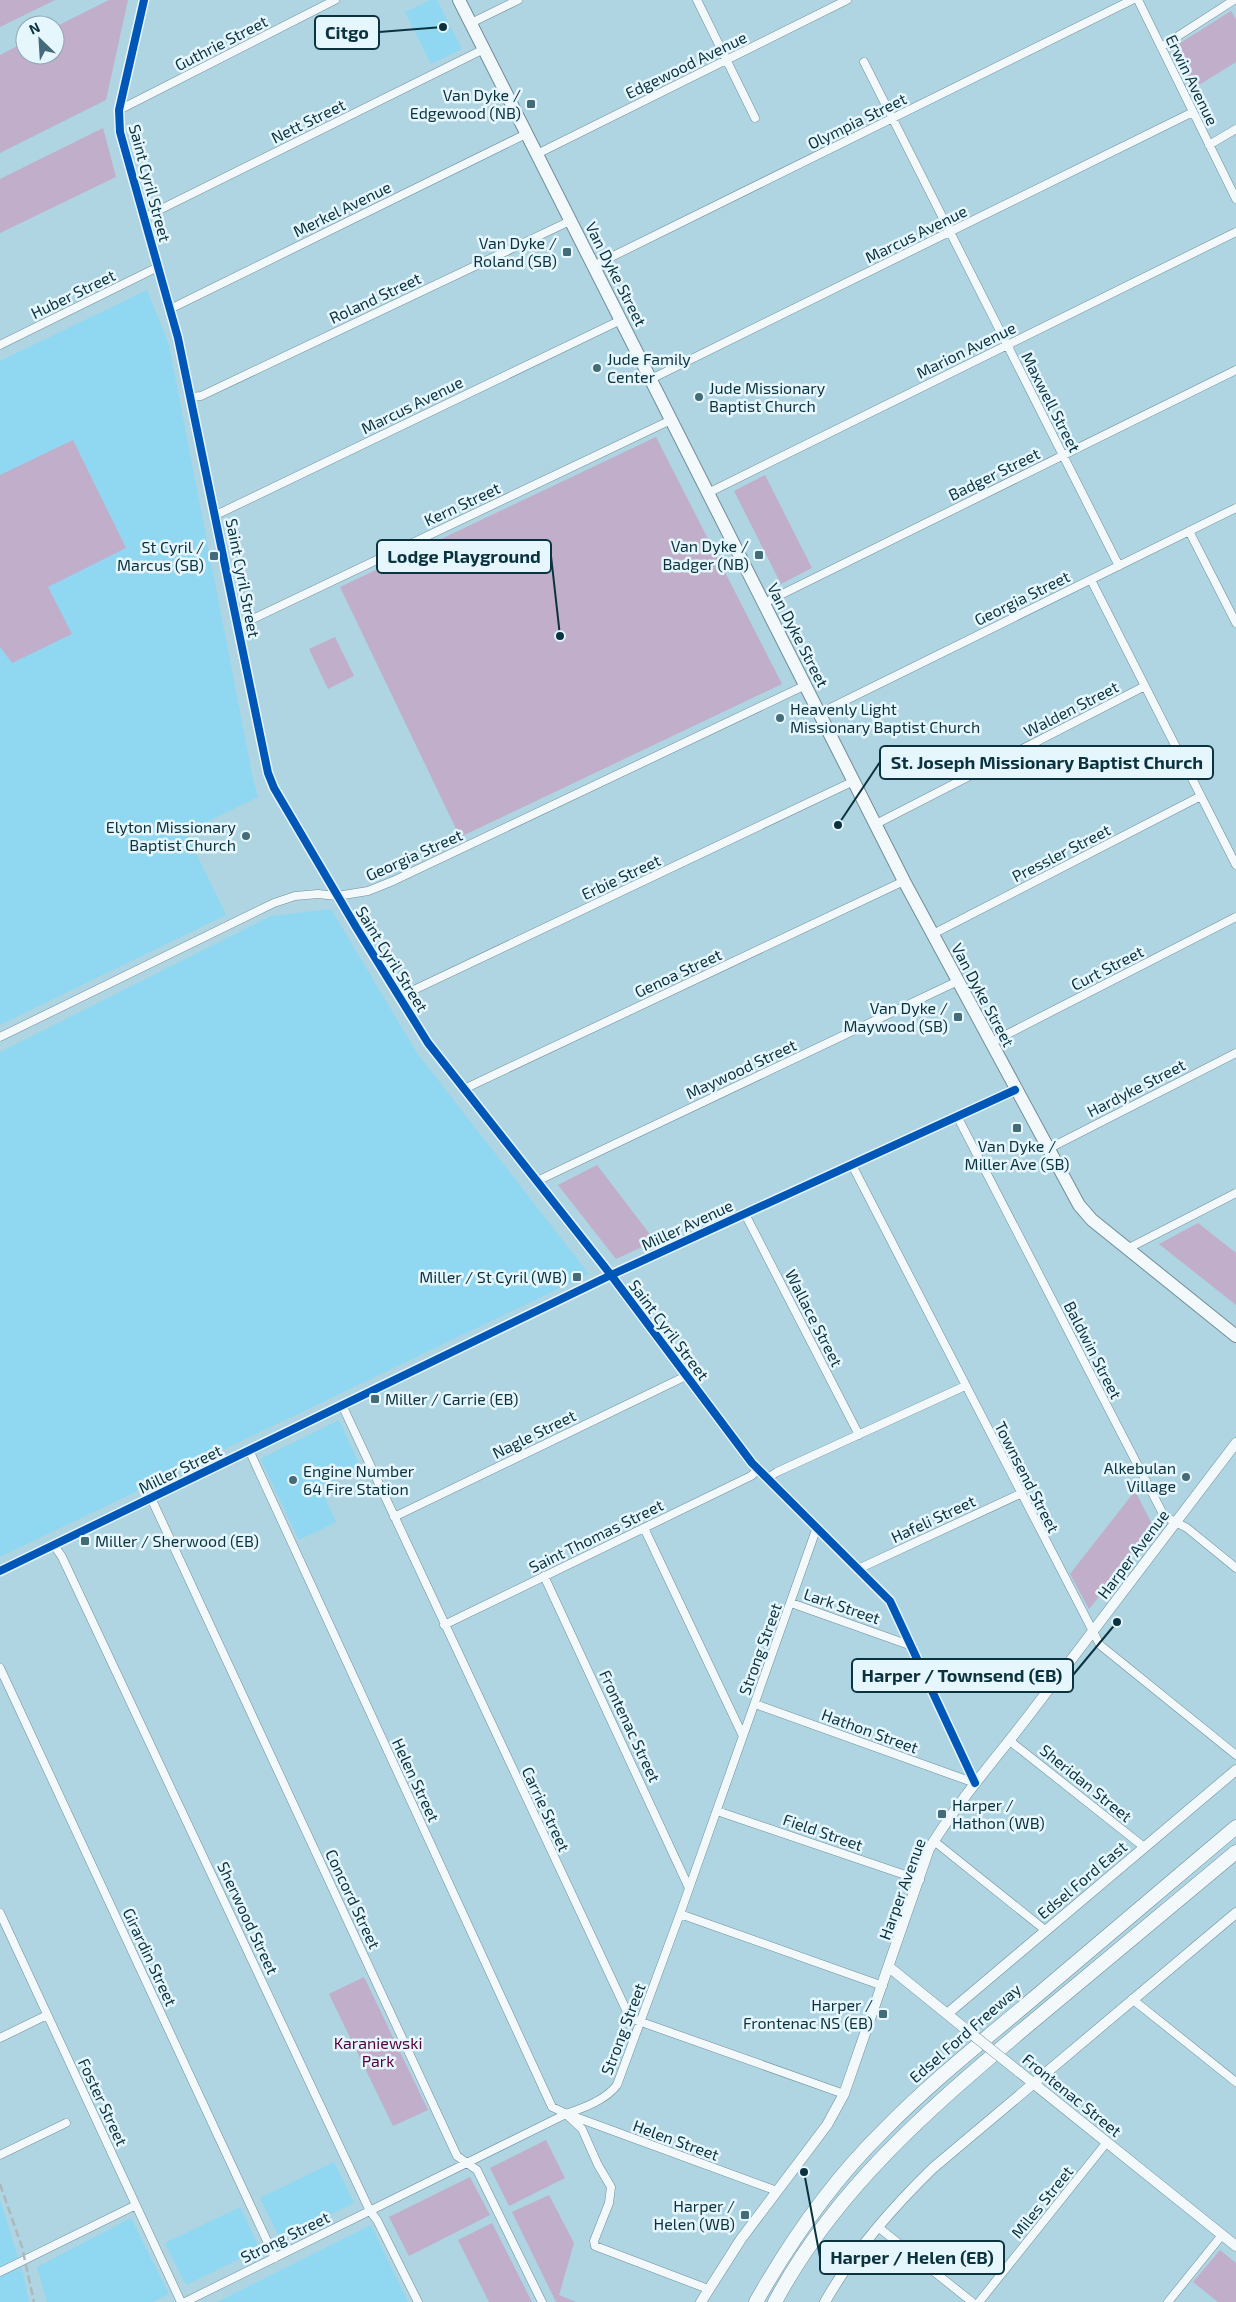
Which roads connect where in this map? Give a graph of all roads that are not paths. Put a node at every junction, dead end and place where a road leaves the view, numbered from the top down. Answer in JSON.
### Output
{"nodes":[{"id":1,"x":144,"y":0,"type":"edge"},
{"id":2,"x":335,"y":0,"type":"edge"},
{"id":3,"x":459,"y":0,"type":"edge"},
{"id":4,"x":518,"y":0,"type":"edge"},
{"id":5,"x":697,"y":0,"type":"edge"},
{"id":6,"x":848,"y":0,"type":"edge"},
{"id":7,"x":1132,"y":0,"type":"edge"},
{"id":8,"x":1138,"y":0,"type":"edge"},
{"id":9,"x":1234,"y":0,"type":"edge"},
{"id":10,"x":471,"y":23,"type":"junction"},
{"id":11,"x":1161,"y":47,"type":"junction"},
{"id":12,"x":484,"y":50,"type":"junction"},
{"id":13,"x":727,"y":60,"type":"junction"},
{"id":14,"x":864,"y":62,"type":"dead end"},
{"id":15,"x":119,"y":110,"type":"junction"},
{"id":16,"x":1192,"y":112,"type":"junction"},
{"id":17,"x":755,"y":118,"type":"dead end"},
{"id":18,"x":893,"y":119,"type":"junction"},
{"id":19,"x":1236,"y":128,"type":"edge"},
{"id":20,"x":526,"y":134,"type":"junction"},
{"id":21,"x":1209,"y":145,"type":"junction"},
{"id":22,"x":536,"y":154,"type":"junction"},
{"id":23,"x":1236,"y":199,"type":"edge"},
{"id":24,"x":145,"y":217,"type":"junction"},
{"id":25,"x":570,"y":221,"type":"junction"},
{"id":26,"x":950,"y":232,"type":"junction"},
{"id":27,"x":1236,"y":232,"type":"edge"},
{"id":28,"x":594,"y":266,"type":"junction"},
{"id":29,"x":158,"y":267,"type":"junction"},
{"id":30,"x":170,"y":309,"type":"junction"},
{"id":31,"x":621,"y":320,"type":"junction"},
{"id":32,"x":0,"y":345,"type":"edge"},
{"id":33,"x":1007,"y":345,"type":"junction"},
{"id":34,"x":1236,"y":370,"type":"edge"},
{"id":35,"x":651,"y":380,"type":"junction"},
{"id":36,"x":191,"y":397,"type":"junction"},
{"id":37,"x":671,"y":420,"type":"junction"},
{"id":38,"x":1063,"y":455,"type":"junction"},
{"id":39,"x":708,"y":493,"type":"junction"},
{"id":40,"x":1236,"y":508,"type":"edge"},
{"id":41,"x":216,"y":515,"type":"junction"},
{"id":42,"x":1189,"y":531,"type":"junction"},
{"id":43,"x":1118,"y":566,"type":"junction"},
{"id":44,"x":1091,"y":580,"type":"junction"},
{"id":45,"x":764,"y":603,"type":"junction"},
{"id":46,"x":1236,"y":622,"type":"edge"},
{"id":47,"x":238,"y":626,"type":"junction"},
{"id":48,"x":806,"y":685,"type":"junction"},
{"id":49,"x":1145,"y":686,"type":"junction"},
{"id":50,"x":820,"y":713,"type":"junction"},
{"id":51,"x":854,"y":781,"type":"junction"},
{"id":52,"x":1201,"y":796,"type":"junction"},
{"id":53,"x":876,"y":824,"type":"junction"},
{"id":54,"x":1236,"y":865,"type":"edge"},
{"id":55,"x":904,"y":881,"type":"junction"},
{"id":56,"x":337,"y":896,"type":"junction"},
{"id":57,"x":1236,"y":917,"type":"edge"},
{"id":58,"x":933,"y":934,"type":"junction"},
{"id":59,"x":958,"y":982,"type":"junction"},
{"id":60,"x":399,"y":997,"type":"junction"},
{"id":61,"x":0,"y":1037,"type":"edge"},
{"id":62,"x":990,"y":1043,"type":"junction"},
{"id":63,"x":1236,"y":1052,"type":"edge"},
{"id":64,"x":464,"y":1090,"type":"junction"},
{"id":65,"x":1015,"y":1090,"type":"junction"},
{"id":66,"x":958,"y":1116,"type":"junction"},
{"id":67,"x":1048,"y":1149,"type":"junction"},
{"id":68,"x":852,"y":1165,"type":"junction"},
{"id":69,"x":537,"y":1181,"type":"junction"},
{"id":70,"x":1236,"y":1193,"type":"edge"},
{"id":71,"x":745,"y":1214,"type":"junction"},
{"id":72,"x":1127,"y":1249,"type":"junction"},
{"id":73,"x":611,"y":1275,"type":"junction"},
{"id":74,"x":1236,"y":1336,"type":"edge"},
{"id":75,"x":686,"y":1376,"type":"junction"},
{"id":76,"x":965,"y":1386,"type":"junction"},
{"id":77,"x":372,"y":1391,"type":"joint"},
{"id":78,"x":342,"y":1406,"type":"junction"},
{"id":79,"x":859,"y":1435,"type":"junction"},
{"id":80,"x":1236,"y":1443,"type":"edge"},
{"id":81,"x":249,"y":1450,"type":"junction"},
{"id":82,"x":758,"y":1469,"type":"junction"},
{"id":83,"x":768,"y":1478,"type":"junction"},
{"id":84,"x":1020,"y":1494,"type":"junction"},
{"id":85,"x":151,"y":1498,"type":"junction"},
{"id":86,"x":394,"y":1517,"type":"junction"},
{"id":87,"x":1176,"y":1522,"type":"junction"},
{"id":88,"x":817,"y":1527,"type":"junction"},
{"id":89,"x":644,"y":1528,"type":"junction"},
{"id":90,"x":54,"y":1545,"type":"junction"},
{"id":91,"x":1236,"y":1568,"type":"edge"},
{"id":92,"x":858,"y":1569,"type":"junction"},
{"id":93,"x":0,"y":1571,"type":"edge"},
{"id":94,"x":544,"y":1576,"type":"junction"},
{"id":95,"x":791,"y":1603,"type":"junction"},
{"id":96,"x":444,"y":1625,"type":"junction"},
{"id":97,"x":1092,"y":1633,"type":"junction"},
{"id":98,"x":912,"y":1646,"type":"junction"},
{"id":99,"x":0,"y":1668,"type":"edge"},
{"id":100,"x":755,"y":1704,"type":"junction"},
{"id":101,"x":742,"y":1734,"type":"junction"},
{"id":102,"x":1010,"y":1741,"type":"junction"},
{"id":103,"x":1236,"y":1755,"type":"edge"},
{"id":104,"x":1236,"y":1770,"type":"edge"},
{"id":105,"x":975,"y":1783,"type":"junction"},
{"id":106,"x":717,"y":1811,"type":"junction"},
{"id":107,"x":1236,"y":1827,"type":"edge"},
{"id":108,"x":934,"y":1841,"type":"junction"},
{"id":109,"x":1144,"y":1847,"type":"junction"},
{"id":110,"x":1236,"y":1852,"type":"edge"},
{"id":111,"x":920,"y":1880,"type":"junction"},
{"id":112,"x":689,"y":1888,"type":"junction"},
{"id":113,"x":680,"y":1914,"type":"junction"},
{"id":114,"x":1234,"y":1917,"type":"edge"},
{"id":115,"x":1,"y":1918,"type":"edge"},
{"id":116,"x":1045,"y":1930,"type":"junction"},
{"id":117,"x":889,"y":1967,"type":"junction"},
{"id":118,"x":883,"y":1986,"type":"junction"},
{"id":119,"x":1132,"y":2000,"type":"junction"},
{"id":120,"x":947,"y":2014,"type":"junction"},
{"id":121,"x":47,"y":2015,"type":"junction"},
{"id":122,"x":640,"y":2022,"type":"junction"},
{"id":123,"x":0,"y":2038,"type":"edge"},
{"id":124,"x":1236,"y":2082,"type":"edge"},
{"id":125,"x":1033,"y":2083,"type":"junction"},
{"id":126,"x":844,"y":2094,"type":"junction"},
{"id":127,"x":566,"y":2114,"type":"junction"},
{"id":128,"x":66,"y":2123,"type":"dead end"},
{"id":129,"x":1107,"y":2142,"type":"junction"},
{"id":130,"x":0,"y":2156,"type":"edge"},
{"id":131,"x":467,"y":2163,"type":"junction"},
{"id":132,"x":777,"y":2191,"type":"junction"},
{"id":133,"x":136,"y":2205,"type":"junction"},
{"id":134,"x":370,"y":2211,"type":"junction"},
{"id":135,"x":878,"y":2227,"type":"junction"},
{"id":136,"x":1222,"y":2235,"type":"junction"},
{"id":137,"x":1236,"y":2246,"type":"edge"},
{"id":138,"x":275,"y":2258,"type":"junction"},
{"id":139,"x":0,"y":2272,"type":"edge"},
{"id":140,"x":708,"y":2289,"type":"junction"},
{"id":141,"x":183,"y":2302,"type":"edge"},
{"id":142,"x":418,"y":2302,"type":"edge"},
{"id":143,"x":542,"y":2302,"type":"edge"},
{"id":144,"x":701,"y":2302,"type":"edge"},
{"id":145,"x":756,"y":2302,"type":"edge"},
{"id":146,"x":775,"y":2302,"type":"edge"},
{"id":147,"x":825,"y":2302,"type":"edge"},
{"id":148,"x":972,"y":2302,"type":"edge"},
{"id":149,"x":979,"y":2302,"type":"edge"},
{"id":150,"x":1168,"y":2302,"type":"edge"}],
"edges":[{"from":1,"to":15,"type":"street","name":"Saint Cyril Street"},
{"from":2,"to":15,"type":"street","name":"Guthrie Street"},
{"from":3,"to":10,"type":"main road","name":"Van Dyke Street"},
{"from":4,"to":10,"type":"street"},
{"from":5,"to":13,"type":"street"},
{"from":6,"to":13,"type":"street","name":"Edgewood Avenue"},
{"from":7,"to":18,"type":"street","name":"Olympia Street"},
{"from":8,"to":11,"type":"street","name":"Erwin Avenue"},
{"from":9,"to":11,"type":"street"},
{"from":10,"to":12,"type":"main road","name":"Van Dyke Street"},
{"from":11,"to":16,"type":"street","name":"Erwin Avenue"},
{"from":12,"to":20,"type":"main road","name":"Van Dyke Street"},
{"from":12,"to":24,"type":"street","name":"Nett Street"},
{"from":13,"to":17,"type":"street"},
{"from":13,"to":22,"type":"street","name":"Edgewood Avenue"},
{"from":14,"to":18,"type":"street","name":"Maxwell Street"},
{"from":15,"to":24,"type":"street","name":"Saint Cyril Street"},
{"from":16,"to":21,"type":"street","name":"Erwin Avenue"},
{"from":16,"to":26,"type":"street","name":"Marcus Avenue"},
{"from":18,"to":26,"type":"street","name":"Maxwell Street"},
{"from":18,"to":28,"type":"street","name":"Olympia Street"},
{"from":19,"to":21,"type":"street"},
{"from":20,"to":22,"type":"main road","name":"Van Dyke Street"},
{"from":20,"to":30,"type":"street","name":"Merkel Avenue"},
{"from":21,"to":23,"type":"street","name":"Erwin Avenue"},
{"from":22,"to":25,"type":"main road","name":"Van Dyke Street"},
{"from":24,"to":29,"type":"street","name":"Saint Cyril Street"},
{"from":25,"to":28,"type":"main road","name":"Van Dyke Street"},
{"from":25,"to":36,"type":"street","name":"Roland Street"},
{"from":26,"to":33,"type":"street","name":"Maxwell Street"},
{"from":26,"to":35,"type":"street","name":"Marcus Avenue"},
{"from":27,"to":33,"type":"street","name":"Marion Avenue"},
{"from":28,"to":31,"type":"main road","name":"Van Dyke Street"},
{"from":29,"to":30,"type":"street","name":"Saint Cyril Street"},
{"from":29,"to":32,"type":"street","name":"Huber Street"},
{"from":30,"to":36,"type":"street","name":"Saint Cyril Street"},
{"from":31,"to":35,"type":"main road","name":"Van Dyke Street"},
{"from":31,"to":41,"type":"street","name":"Marcus Avenue"},
{"from":33,"to":38,"type":"street","name":"Maxwell Street"},
{"from":33,"to":39,"type":"street","name":"Marion Avenue"},
{"from":34,"to":38,"type":"street","name":"Badger Street"},
{"from":35,"to":37,"type":"main road","name":"Van Dyke Street"},
{"from":36,"to":41,"type":"street","name":"Saint Cyril Street"},
{"from":37,"to":39,"type":"main road","name":"Van Dyke Street"},
{"from":37,"to":47,"type":"street","name":"Kern Street"},
{"from":38,"to":43,"type":"street","name":"Maxwell Street"},
{"from":38,"to":45,"type":"street","name":"Badger Street"},
{"from":39,"to":45,"type":"main road","name":"Van Dyke Street"},
{"from":40,"to":42,"type":"street","name":"Georgia Street"},
{"from":41,"to":47,"type":"street","name":"Saint Cyril Street"},
{"from":42,"to":43,"type":"street","name":"Georgia Street"},
{"from":42,"to":46,"type":"street"},
{"from":43,"to":44,"type":"street","name":"Georgia Street"},
{"from":44,"to":49,"type":"street"},
{"from":44,"to":50,"type":"street","name":"Georgia Street"},
{"from":45,"to":48,"type":"main road","name":"Van Dyke Street"},
{"from":47,"to":56,"type":"street","name":"Saint Cyril Street"},
{"from":48,"to":50,"type":"main road","name":"Van Dyke Street"},
{"from":48,"to":56,"type":"street","name":"Georgia Street"},
{"from":49,"to":52,"type":"street"},
{"from":49,"to":53,"type":"street","name":"Walden Street"},
{"from":50,"to":51,"type":"main road","name":"Van Dyke Street"},
{"from":51,"to":53,"type":"main road","name":"Van Dyke Street"},
{"from":51,"to":60,"type":"street","name":"Erbie Street"},
{"from":52,"to":54,"type":"street"},
{"from":52,"to":58,"type":"street","name":"Pressler Street"},
{"from":53,"to":55,"type":"main road","name":"Van Dyke Street"},
{"from":55,"to":58,"type":"main road","name":"Van Dyke Street"},
{"from":55,"to":64,"type":"street","name":"Genoa Street"},
{"from":56,"to":60,"type":"street","name":"Saint Cyril Street"},
{"from":56,"to":61,"type":"street","name":"Georgia Street"},
{"from":57,"to":62,"type":"street","name":"Curt Street"},
{"from":58,"to":59,"type":"main road","name":"Van Dyke Street"},
{"from":59,"to":62,"type":"main road","name":"Van Dyke Street"},
{"from":59,"to":69,"type":"street","name":"Maywood Street"},
{"from":60,"to":64,"type":"street","name":"Saint Cyril Street"},
{"from":62,"to":65,"type":"main road","name":"Van Dyke Street"},
{"from":63,"to":67,"type":"street","name":"Hardyke Street"},
{"from":64,"to":69,"type":"street","name":"Saint Cyril Street"},
{"from":65,"to":66,"type":"street","name":"Miller Avenue"},
{"from":65,"to":67,"type":"main road","name":"Van Dyke Street"},
{"from":66,"to":68,"type":"street","name":"Miller Avenue"},
{"from":66,"to":87,"type":"street","name":"Baldwin Street"},
{"from":67,"to":72,"type":"main road","name":"Van Dyke Street"},
{"from":68,"to":71,"type":"street","name":"Miller Avenue"},
{"from":68,"to":76,"type":"street","name":"Townsend Street"},
{"from":69,"to":73,"type":"street","name":"Saint Cyril Street"},
{"from":70,"to":72,"type":"street"},
{"from":71,"to":73,"type":"street","name":"Miller Avenue"},
{"from":71,"to":79,"type":"street","name":"Wallace Street"},
{"from":72,"to":74,"type":"main road","name":"Van Dyke Street"},
{"from":73,"to":75,"type":"street","name":"Saint Cyril Street"},
{"from":73,"to":77,"type":"street","name":"Miller Avenue"},
{"from":75,"to":82,"type":"street","name":"Saint Cyril Street"},
{"from":75,"to":86,"type":"street","name":"Nagle Street"},
{"from":76,"to":79,"type":"street"},
{"from":76,"to":84,"type":"street","name":"Townsend Street"},
{"from":77,"to":78,"type":"street","name":"Miller Street"},
{"from":78,"to":81,"type":"street","name":"Miller Street"},
{"from":78,"to":86,"type":"street","name":"Carrie Street"},
{"from":79,"to":83,"type":"street"},
{"from":80,"to":87,"type":"street","name":"Harper Avenue"},
{"from":81,"to":85,"type":"street","name":"Miller Street"},
{"from":81,"to":127,"type":"street","name":"Helen Street"},
{"from":82,"to":83,"type":"street","name":"Saint Cyril Street"},
{"from":82,"to":89,"type":"street","name":"Saint Thomas Street"},
{"from":83,"to":88,"type":"street","name":"Saint Cyril Street"},
{"from":84,"to":92,"type":"street","name":"Hafeli Street"},
{"from":84,"to":97,"type":"street","name":"Townsend Street"},
{"from":85,"to":90,"type":"street","name":"Miller Street"},
{"from":85,"to":131,"type":"street","name":"Concord Street"},
{"from":86,"to":96,"type":"street","name":"Carrie Street"},
{"from":87,"to":91,"type":"street","name":"Baldwin Street"},
{"from":87,"to":97,"type":"street","name":"Harper Avenue"},
{"from":88,"to":92,"type":"street","name":"Saint Cyril Street"},
{"from":88,"to":95,"type":"street","name":"Strong Street"},
{"from":89,"to":94,"type":"street","name":"Saint Thomas Street"},
{"from":89,"to":101,"type":"street"},
{"from":90,"to":93,"type":"street","name":"Miller Street"},
{"from":90,"to":134,"type":"street","name":"Sherwood Street"},
{"from":92,"to":98,"type":"street","name":"Saint Cyril Street"},
{"from":94,"to":96,"type":"street","name":"Saint Thomas Street"},
{"from":94,"to":112,"type":"street","name":"Frontenac Street"},
{"from":95,"to":98,"type":"street","name":"Lark Street"},
{"from":95,"to":100,"type":"street","name":"Strong Street"},
{"from":96,"to":122,"type":"street","name":"Carrie Street"},
{"from":97,"to":102,"type":"street","name":"Harper Avenue"},
{"from":97,"to":103,"type":"street","name":"Townsend Street"},
{"from":98,"to":105,"type":"street","name":"Saint Cyril Street"},
{"from":99,"to":138,"type":"street","name":"Girardin Street"},
{"from":100,"to":101,"type":"street","name":"Strong Street"},
{"from":100,"to":105,"type":"street","name":"Hathon Street"},
{"from":101,"to":106,"type":"street","name":"Strong Street"},
{"from":102,"to":105,"type":"street","name":"Harper Avenue"},
{"from":102,"to":109,"type":"street","name":"Sheridan Street"},
{"from":104,"to":109,"type":"street","name":"Edsel Ford East"},
{"from":105,"to":108,"type":"street","name":"Harper Avenue"},
{"from":106,"to":111,"type":"street","name":"Field Street"},
{"from":106,"to":112,"type":"street","name":"Strong Street"},
{"from":107,"to":145,"type":"highway","name":"Edsel Ford Freeway"},
{"from":108,"to":111,"type":"street","name":"Harper Avenue"},
{"from":108,"to":116,"type":"street"},
{"from":109,"to":116,"type":"street","name":"Edsel Ford East"},
{"from":110,"to":146,"type":"highway","name":"Edsel Ford Freeway"},
{"from":111,"to":117,"type":"street","name":"Harper Avenue"},
{"from":112,"to":113,"type":"street","name":"Strong Street"},
{"from":113,"to":118,"type":"street"},
{"from":113,"to":122,"type":"street","name":"Strong Street"},
{"from":114,"to":119,"type":"street"},
{"from":115,"to":121,"type":"street","name":"Foster Street"},
{"from":116,"to":120,"type":"street","name":"Edsel Ford East"},
{"from":117,"to":118,"type":"street","name":"Harper Avenue"},
{"from":117,"to":120,"type":"street","name":"Frontenac Street"},
{"from":118,"to":126,"type":"street","name":"Harper Avenue"},
{"from":119,"to":124,"type":"street"},
{"from":119,"to":125,"type":"street"},
{"from":120,"to":125,"type":"street","name":"Frontenac Street","bridge":true},
{"from":121,"to":123,"type":"street"},
{"from":121,"to":133,"type":"street","name":"Foster Street"},
{"from":122,"to":126,"type":"street","name":"Carrie Street"},
{"from":122,"to":127,"type":"street","name":"Strong Street"},
{"from":125,"to":129,"type":"street","name":"Frontenac Street"},
{"from":125,"to":135,"type":"street"},
{"from":126,"to":132,"type":"street","name":"Harper Avenue"},
{"from":127,"to":131,"type":"street","name":"Strong Street"},
{"from":127,"to":132,"type":"street","name":"Helen Street"},
{"from":127,"to":140,"type":"street"},
{"from":128,"to":130,"type":"street"},
{"from":129,"to":136,"type":"street","name":"Frontenac Street"},
{"from":129,"to":149,"type":"street","name":"Miles Street"},
{"from":131,"to":134,"type":"street","name":"Strong Street"},
{"from":131,"to":143,"type":"street","name":"Concord Street"},
{"from":132,"to":140,"type":"street","name":"Harper Avenue"},
{"from":133,"to":139,"type":"street"},
{"from":133,"to":141,"type":"street","name":"Foster Street"},
{"from":134,"to":138,"type":"street","name":"Strong Street"},
{"from":134,"to":142,"type":"street","name":"Sherwood Street"},
{"from":135,"to":147,"type":"street"},
{"from":135,"to":148,"type":"street"},
{"from":136,"to":137,"type":"street","name":"Frontenac Street"},
{"from":136,"to":150,"type":"street"},
{"from":138,"to":141,"type":"street","name":"Strong Street"},
{"from":140,"to":144,"type":"street","name":"Harper Avenue"}]}
